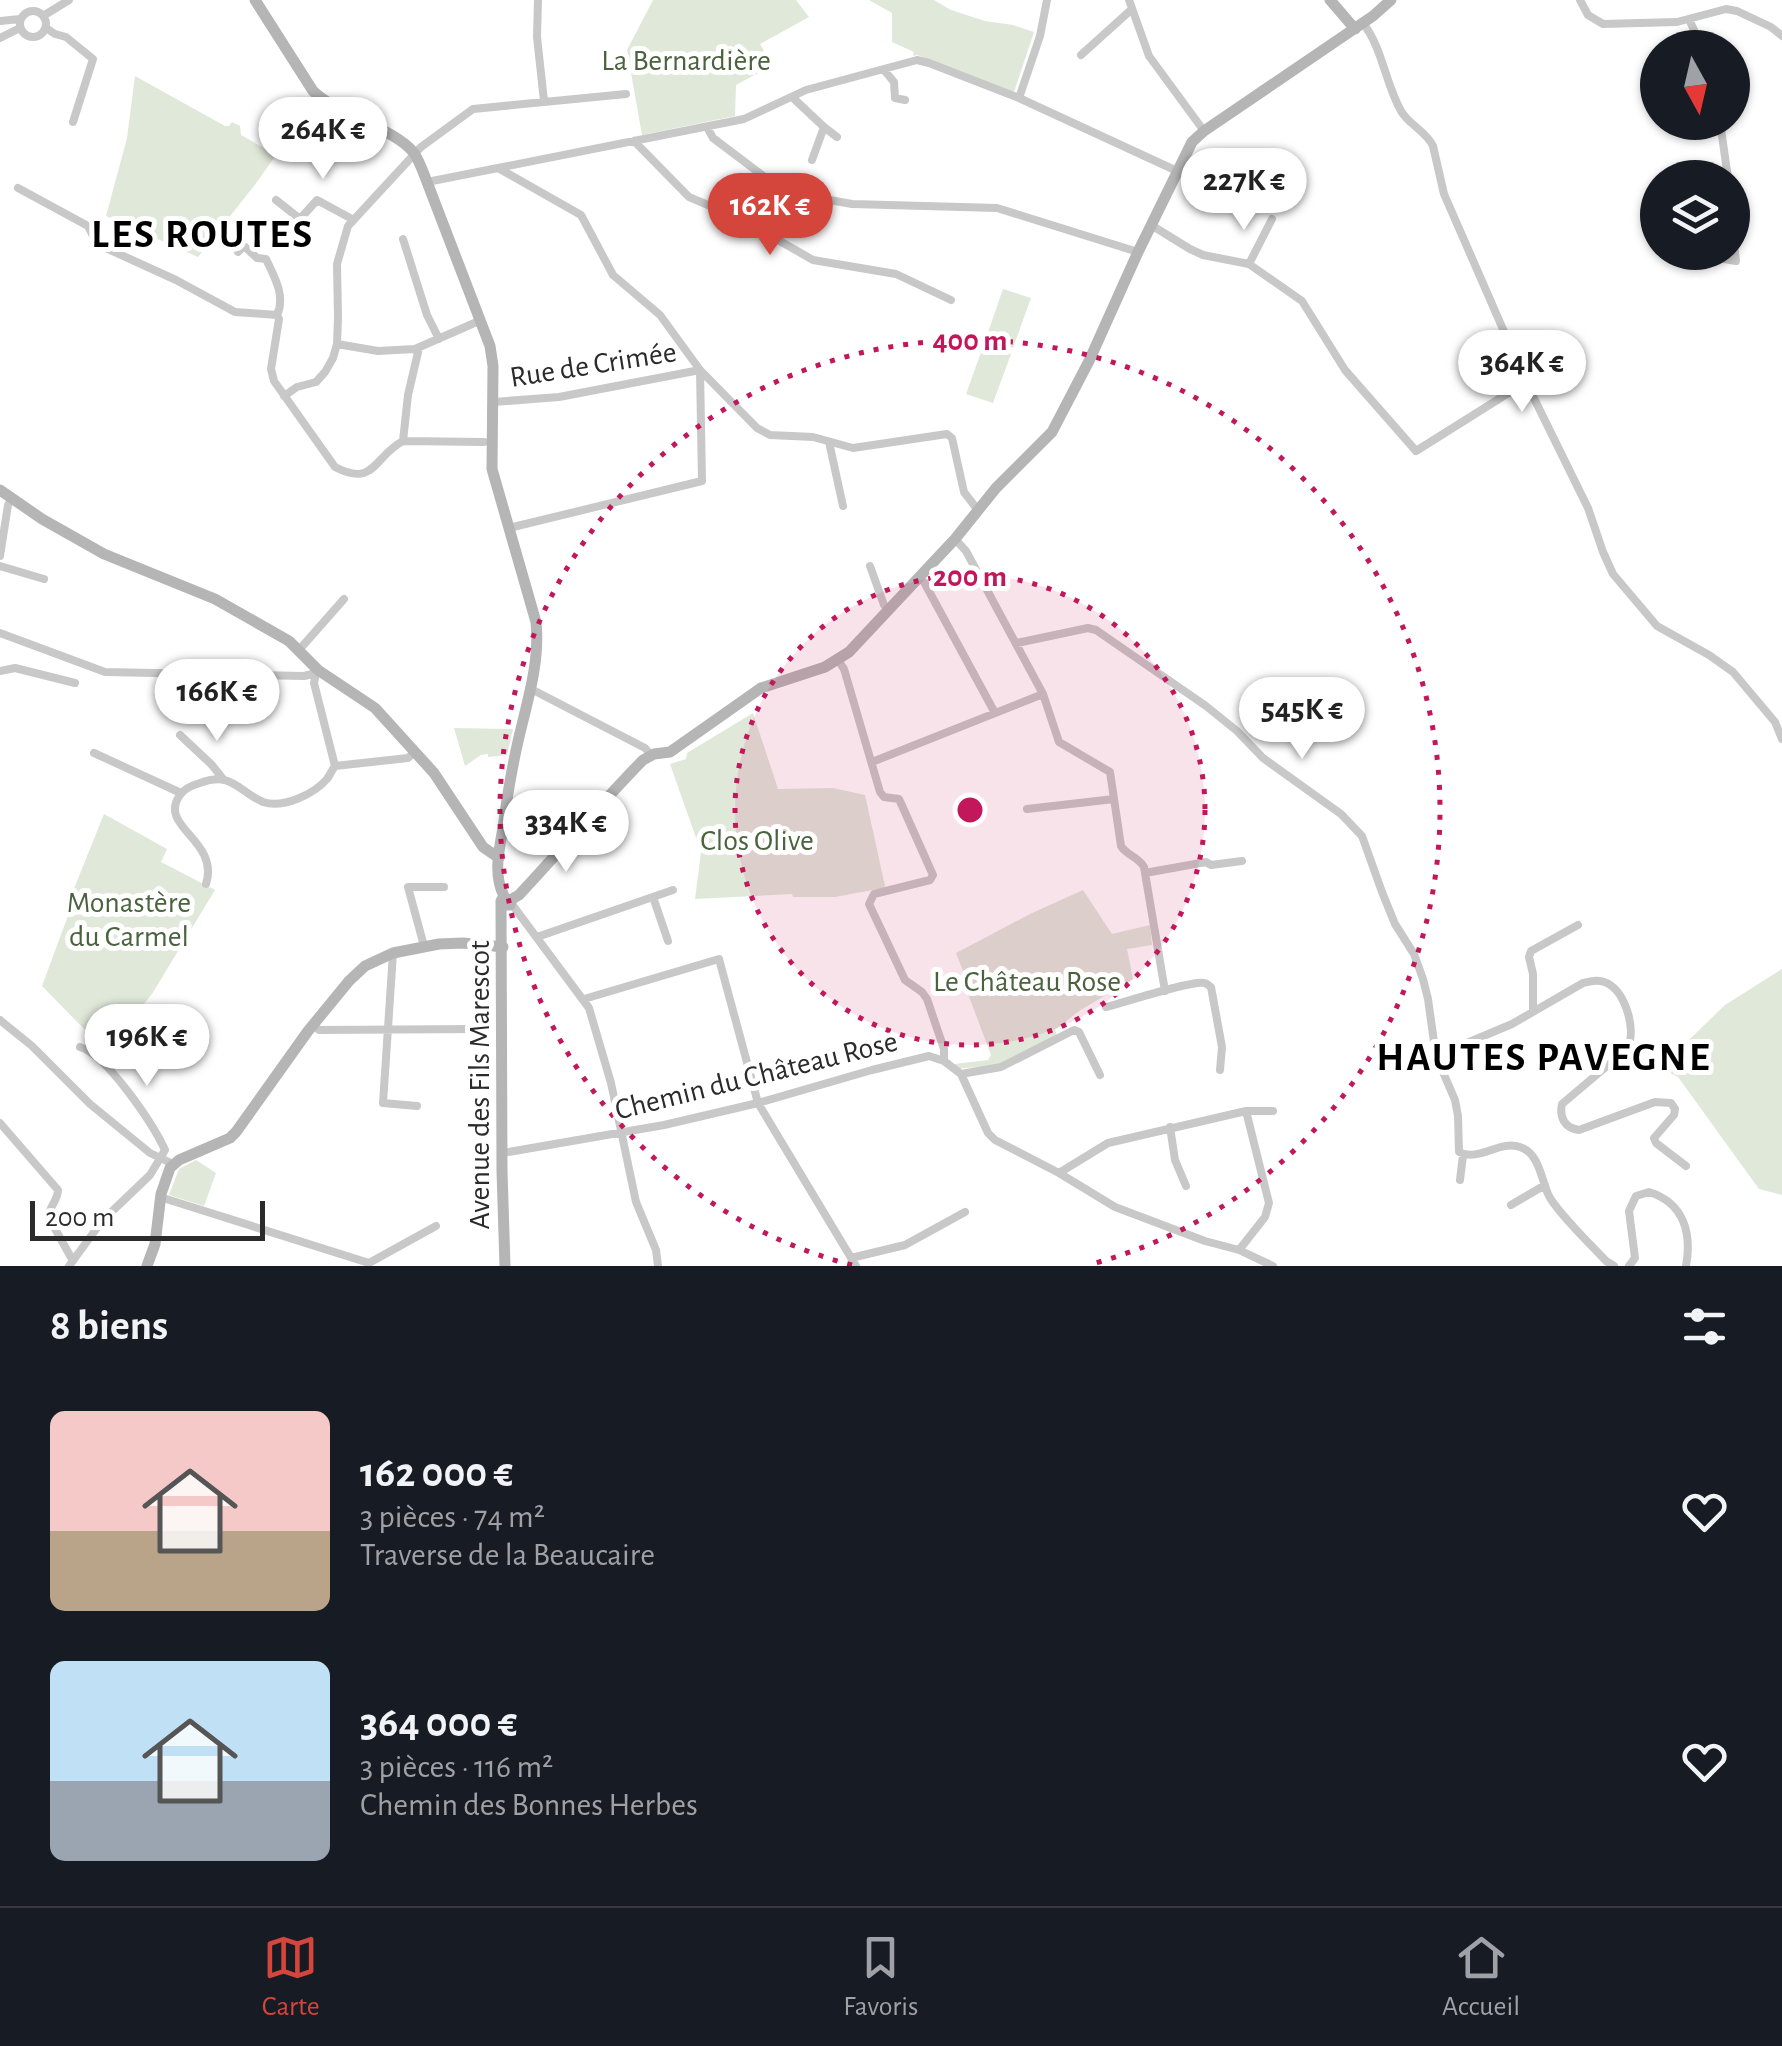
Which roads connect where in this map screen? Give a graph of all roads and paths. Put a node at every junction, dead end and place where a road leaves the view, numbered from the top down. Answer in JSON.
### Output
{"nodes":[{"id":1,"x":69,"y":0,"type":"edge"},
{"id":2,"x":254,"y":0,"type":"edge"},
{"id":3,"x":538,"y":0,"type":"edge"},
{"id":4,"x":1036,"y":0,"type":"edge"},
{"id":5,"x":1330,"y":0,"type":"edge"},
{"id":6,"x":1391,"y":0,"type":"edge"},
{"id":7,"x":1580,"y":0,"type":"edge"},
{"id":8,"x":1046,"y":3,"type":"edge"},
{"id":9,"x":1130,"y":4,"type":"edge"},
{"id":10,"x":43,"y":16,"type":"junction"},
{"id":11,"x":1689,"y":19,"type":"junction"},
{"id":12,"x":0,"y":21,"type":"edge"},
{"id":13,"x":20,"y":24,"type":"junction"},
{"id":14,"x":1359,"y":26,"type":"junction"},
{"id":15,"x":46,"y":28,"type":"junction"},
{"id":16,"x":1694,"y":30,"type":"edge"},
{"id":17,"x":1782,"y":36,"type":"edge"},
{"id":18,"x":0,"y":38,"type":"edge"},
{"id":19,"x":1082,"y":54,"type":"dead end"},
{"id":20,"x":884,"y":70,"type":"junction"},
{"id":21,"x":626,"y":94,"type":"dead end"},
{"id":22,"x":792,"y":96,"type":"junction"},
{"id":23,"x":1019,"y":98,"type":"junction"},
{"id":24,"x":905,"y":100,"type":"dead end"},
{"id":25,"x":544,"y":102,"type":"junction"},
{"id":26,"x":73,"y":122,"type":"dead end"},
{"id":27,"x":707,"y":127,"type":"junction"},
{"id":28,"x":824,"y":127,"type":"junction"},
{"id":29,"x":1204,"y":131,"type":"junction"},
{"id":30,"x":836,"y":137,"type":"dead end"},
{"id":31,"x":634,"y":141,"type":"junction"},
{"id":32,"x":414,"y":154,"type":"junction"},
{"id":33,"x":812,"y":160,"type":"dead end"},
{"id":34,"x":498,"y":168,"type":"junction"},
{"id":35,"x":1177,"y":171,"type":"junction"},
{"id":36,"x":427,"y":182,"type":"junction"},
{"id":37,"x":18,"y":188,"type":"dead end"},
{"id":38,"x":276,"y":200,"type":"dead end"},
{"id":39,"x":352,"y":219,"type":"junction"},
{"id":40,"x":1272,"y":219,"type":"dead end"},
{"id":41,"x":1151,"y":225,"type":"junction"},
{"id":42,"x":403,"y":238,"type":"dead end"},
{"id":43,"x":238,"y":252,"type":"dead end"},
{"id":44,"x":1138,"y":252,"type":"junction"},
{"id":45,"x":1249,"y":264,"type":"junction"},
{"id":46,"x":951,"y":300,"type":"dead end"},
{"id":47,"x":277,"y":314,"type":"junction"},
{"id":48,"x":479,"y":321,"type":"junction"},
{"id":49,"x":440,"y":339,"type":"junction"},
{"id":50,"x":337,"y":344,"type":"junction"},
{"id":51,"x":419,"y":348,"type":"junction"},
{"id":52,"x":700,"y":370,"type":"junction"},
{"id":53,"x":1526,"y":382,"type":"junction"},
{"id":54,"x":284,"y":396,"type":"junction"},
{"id":55,"x":493,"y":402,"type":"junction"},
{"id":56,"x":403,"y":442,"type":"junction"},
{"id":57,"x":484,"y":442,"type":"dead end"},
{"id":58,"x":829,"y":442,"type":"junction"},
{"id":59,"x":0,"y":490,"type":"edge"},
{"id":60,"x":12,"y":498,"type":"junction"},
{"id":61,"x":23,"y":506,"type":"junction"},
{"id":62,"x":842,"y":506,"type":"dead end"},
{"id":63,"x":977,"y":509,"type":"junction"},
{"id":64,"x":6,"y":521,"type":"junction"},
{"id":65,"x":509,"y":528,"type":"junction"},
{"id":66,"x":955,"y":539,"type":"junction"},
{"id":67,"x":0,"y":556,"type":"edge"},
{"id":68,"x":0,"y":566,"type":"edge"},
{"id":69,"x":870,"y":566,"type":"dead end"},
{"id":70,"x":919,"y":577,"type":"junction"},
{"id":71,"x":44,"y":579,"type":"dead end"},
{"id":72,"x":344,"y":599,"type":"dead end"},
{"id":73,"x":889,"y":609,"type":"junction"},
{"id":74,"x":0,"y":632,"type":"edge"},
{"id":75,"x":1016,"y":643,"type":"junction"},
{"id":76,"x":299,"y":650,"type":"junction"},
{"id":77,"x":838,"y":660,"type":"junction"},
{"id":78,"x":318,"y":670,"type":"junction"},
{"id":79,"x":0,"y":671,"type":"edge"},
{"id":80,"x":74,"y":683,"type":"dead end"},
{"id":81,"x":531,"y":689,"type":"junction"},
{"id":82,"x":1043,"y":694,"type":"junction"},
{"id":83,"x":995,"y":713,"type":"junction"},
{"id":84,"x":180,"y":735,"type":"dead end"},
{"id":85,"x":1782,"y":739,"type":"edge"},
{"id":86,"x":415,"y":752,"type":"junction"},
{"id":87,"x":94,"y":753,"type":"dead end"},
{"id":88,"x":651,"y":756,"type":"junction"},
{"id":89,"x":872,"y":762,"type":"junction"},
{"id":90,"x":335,"y":766,"type":"junction"},
{"id":91,"x":222,"y":779,"type":"junction"},
{"id":92,"x":181,"y":793,"type":"junction"},
{"id":93,"x":1114,"y":798,"type":"junction"},
{"id":94,"x":1027,"y":809,"type":"dead end"},
{"id":95,"x":498,"y":858,"type":"junction"},
{"id":96,"x":1242,"y":861,"type":"dead end"},
{"id":97,"x":1145,"y":873,"type":"junction"},
{"id":98,"x":206,"y":884,"type":"dead end"},
{"id":99,"x":444,"y":887,"type":"dead end"},
{"id":100,"x":673,"y":890,"type":"dead end"},
{"id":101,"x":653,"y":897,"type":"junction"},
{"id":102,"x":507,"y":901,"type":"junction"},
{"id":103,"x":1578,"y":925,"type":"dead end"},
{"id":104,"x":537,"y":937,"type":"junction"},
{"id":105,"x":668,"y":942,"type":"dead end"},
{"id":106,"x":424,"y":946,"type":"junction"},
{"id":107,"x":502,"y":947,"type":"junction"},
{"id":108,"x":393,"y":953,"type":"junction"},
{"id":109,"x":1165,"y":990,"type":"junction"},
{"id":110,"x":584,"y":999,"type":"junction"},
{"id":111,"x":1106,"y":1007,"type":"dead end"},
{"id":112,"x":1534,"y":1011,"type":"junction"},
{"id":113,"x":0,"y":1020,"type":"edge"},
{"id":114,"x":312,"y":1026,"type":"junction"},
{"id":115,"x":389,"y":1028,"type":"junction"},
{"id":116,"x":476,"y":1029,"type":"dead end"},
{"id":117,"x":80,"y":1046,"type":"dead end"},
{"id":118,"x":1436,"y":1056,"type":"junction"},
{"id":119,"x":944,"y":1061,"type":"junction"},
{"id":120,"x":1220,"y":1070,"type":"dead end"},
{"id":121,"x":960,"y":1074,"type":"junction"},
{"id":122,"x":1100,"y":1075,"type":"dead end"},
{"id":123,"x":758,"y":1103,"type":"junction"},
{"id":124,"x":417,"y":1106,"type":"dead end"},
{"id":125,"x":1246,"y":1111,"type":"junction"},
{"id":126,"x":1274,"y":1111,"type":"dead end"},
{"id":127,"x":0,"y":1123,"type":"edge"},
{"id":128,"x":1170,"y":1128,"type":"junction"},
{"id":129,"x":620,"y":1132,"type":"junction"},
{"id":130,"x":503,"y":1153,"type":"junction"},
{"id":131,"x":1463,"y":1156,"type":"junction"},
{"id":132,"x":165,"y":1165,"type":"junction"},
{"id":133,"x":1686,"y":1166,"type":"dead end"},
{"id":134,"x":1059,"y":1173,"type":"junction"},
{"id":135,"x":1460,"y":1180,"type":"dead end"},
{"id":136,"x":1546,"y":1185,"type":"junction"},
{"id":137,"x":1186,"y":1186,"type":"dead end"},
{"id":138,"x":160,"y":1197,"type":"junction"},
{"id":139,"x":1511,"y":1206,"type":"dead end"},
{"id":140,"x":965,"y":1212,"type":"dead end"},
{"id":141,"x":436,"y":1226,"type":"dead end"},
{"id":142,"x":1239,"y":1250,"type":"junction"},
{"id":143,"x":854,"y":1262,"type":"edge"},
{"id":144,"x":71,"y":1264,"type":"edge"},
{"id":145,"x":369,"y":1265,"type":"edge"},
{"id":146,"x":147,"y":1266,"type":"edge"},
{"id":147,"x":506,"y":1266,"type":"edge"},
{"id":148,"x":658,"y":1266,"type":"edge"},
{"id":149,"x":1272,"y":1266,"type":"edge"},
{"id":150,"x":1614,"y":1266,"type":"edge"},
{"id":151,"x":1628,"y":1266,"type":"edge"},
{"id":152,"x":1686,"y":1266,"type":"edge"}],
"edges":[{"from":1,"to":10,"type":"street"},
{"from":2,"to":32,"type":"main road"},
{"from":3,"to":25,"type":"street"},
{"from":4,"to":8,"type":"street"},
{"from":5,"to":14,"type":"main road"},
{"from":6,"to":14,"type":"main road"},
{"from":7,"to":11,"type":"street"},
{"from":8,"to":23,"type":"street"},
{"from":9,"to":19,"type":"street"},
{"from":9,"to":29,"type":"street"},
{"from":10,"to":13,"type":"street"},
{"from":10,"to":15,"type":"street"},
{"from":11,"to":16,"type":"street"},
{"from":11,"to":17,"type":"street"},
{"from":12,"to":13,"type":"street"},
{"from":13,"to":15,"type":"street"},
{"from":13,"to":18,"type":"street"},
{"from":14,"to":29,"type":"main road"},
{"from":14,"to":53,"type":"street"},
{"from":15,"to":26,"type":"street"},
{"from":20,"to":22,"type":"street"},
{"from":20,"to":23,"type":"street"},
{"from":20,"to":24,"type":"street"},
{"from":21,"to":25,"type":"street"},
{"from":22,"to":27,"type":"street"},
{"from":22,"to":28,"type":"street"},
{"from":23,"to":35,"type":"street"},
{"from":25,"to":32,"type":"street"},
{"from":27,"to":31,"type":"street"},
{"from":27,"to":44,"type":"street"},
{"from":28,"to":30,"type":"street"},
{"from":28,"to":33,"type":"street"},
{"from":29,"to":35,"type":"main road"},
{"from":31,"to":34,"type":"street"},
{"from":31,"to":46,"type":"street"},
{"from":32,"to":36,"type":"main road"},
{"from":32,"to":39,"type":"street"},
{"from":34,"to":36,"type":"street"},
{"from":34,"to":52,"type":"street"},
{"from":35,"to":41,"type":"main road"},
{"from":36,"to":48,"type":"main road"},
{"from":37,"to":47,"type":"street"},
{"from":38,"to":39,"type":"street"},
{"from":39,"to":50,"type":"street"},
{"from":40,"to":45,"type":"street"},
{"from":41,"to":44,"type":"main road"},
{"from":41,"to":45,"type":"street"},
{"from":42,"to":49,"type":"street"},
{"from":43,"to":47,"type":"street"},
{"from":44,"to":63,"type":"main road"},
{"from":45,"to":53,"type":"street"},
{"from":47,"to":54,"type":"street"},
{"from":48,"to":49,"type":"street"},
{"from":48,"to":55,"type":"main road"},
{"from":49,"to":51,"type":"street"},
{"from":50,"to":51,"type":"street"},
{"from":50,"to":54,"type":"street"},
{"from":51,"to":56,"type":"street"},
{"from":52,"to":55,"type":"street","name":"Rue de Crimée"},
{"from":52,"to":58,"type":"street"},
{"from":52,"to":65,"type":"street"},
{"from":53,"to":85,"type":"street"},
{"from":54,"to":56,"type":"street"},
{"from":55,"to":65,"type":"main road"},
{"from":56,"to":57,"type":"street"},
{"from":58,"to":62,"type":"street"},
{"from":58,"to":63,"type":"street"},
{"from":59,"to":60,"type":"main road"},
{"from":60,"to":61,"type":"main road"},
{"from":60,"to":64,"type":"street"},
{"from":61,"to":64,"type":"street"},
{"from":61,"to":76,"type":"main road"},
{"from":63,"to":66,"type":"main road"},
{"from":64,"to":67,"type":"street"},
{"from":65,"to":81,"type":"main road"},
{"from":66,"to":70,"type":"main road"},
{"from":66,"to":75,"type":"street"},
{"from":68,"to":71,"type":"street"},
{"from":69,"to":73,"type":"street"},
{"from":70,"to":73,"type":"main road"},
{"from":70,"to":83,"type":"street"},
{"from":72,"to":76,"type":"street"},
{"from":73,"to":77,"type":"main road"},
{"from":74,"to":78,"type":"street"},
{"from":75,"to":82,"type":"street"},
{"from":75,"to":118,"type":"street"},
{"from":76,"to":78,"type":"main road"},
{"from":77,"to":88,"type":"main road"},
{"from":77,"to":89,"type":"street"},
{"from":78,"to":86,"type":"main road"},
{"from":78,"to":90,"type":"street"},
{"from":79,"to":80,"type":"street"},
{"from":81,"to":88,"type":"street"},
{"from":81,"to":95,"type":"main road"},
{"from":82,"to":83,"type":"street"},
{"from":82,"to":93,"type":"street"},
{"from":83,"to":89,"type":"street"},
{"from":84,"to":91,"type":"street"},
{"from":86,"to":90,"type":"street"},
{"from":86,"to":95,"type":"main road"},
{"from":87,"to":92,"type":"street"},
{"from":88,"to":102,"type":"main road"},
{"from":89,"to":119,"type":"street"},
{"from":90,"to":91,"type":"street"},
{"from":91,"to":92,"type":"street"},
{"from":92,"to":98,"type":"street"},
{"from":93,"to":94,"type":"street"},
{"from":93,"to":97,"type":"street"},
{"from":95,"to":102,"type":"main road","name":"Avenue des Fils Marescot"},
{"from":96,"to":97,"type":"street"},
{"from":97,"to":109,"type":"street"},
{"from":99,"to":106,"type":"street"},
{"from":100,"to":101,"type":"street"},
{"from":101,"to":104,"type":"street"},
{"from":101,"to":105,"type":"street"},
{"from":102,"to":104,"type":"street"},
{"from":102,"to":107,"type":"main road","name":"Avenue des Fils Marescot"},
{"from":103,"to":112,"type":"street"},
{"from":104,"to":110,"type":"street"},
{"from":106,"to":107,"type":"main road"},
{"from":106,"to":108,"type":"main road"},
{"from":107,"to":130,"type":"main road","name":"Avenue des Fils Marescot"},
{"from":108,"to":114,"type":"main road"},
{"from":108,"to":115,"type":"street"},
{"from":109,"to":111,"type":"street"},
{"from":109,"to":120,"type":"street"},
{"from":110,"to":123,"type":"street"},
{"from":110,"to":129,"type":"street"},
{"from":112,"to":118,"type":"street"},
{"from":112,"to":133,"type":"street"},
{"from":113,"to":132,"type":"street"},
{"from":114,"to":115,"type":"street"},
{"from":114,"to":132,"type":"main road"},
{"from":115,"to":116,"type":"street"},
{"from":115,"to":124,"type":"street"},
{"from":117,"to":132,"type":"street"},
{"from":118,"to":131,"type":"street"},
{"from":119,"to":121,"type":"street","name":"Chemin du Château Rose"},
{"from":119,"to":123,"type":"street","name":"Chemin du Château Rose"},
{"from":121,"to":122,"type":"street"},
{"from":121,"to":134,"type":"street"},
{"from":123,"to":129,"type":"street","name":"Chemin du Château Rose"},
{"from":123,"to":143,"type":"street"},
{"from":125,"to":126,"type":"street"},
{"from":125,"to":128,"type":"street"},
{"from":125,"to":142,"type":"street"},
{"from":127,"to":144,"type":"street"},
{"from":128,"to":134,"type":"street"},
{"from":128,"to":137,"type":"street"},
{"from":129,"to":130,"type":"street","name":"Chemin du Château Rose"},
{"from":129,"to":148,"type":"street"},
{"from":130,"to":147,"type":"main road","name":"Avenue des Fils Marescot"},
{"from":131,"to":135,"type":"street"},
{"from":131,"to":136,"type":"street"},
{"from":132,"to":138,"type":"main road"},
{"from":132,"to":144,"type":"street"},
{"from":134,"to":142,"type":"street"},
{"from":136,"to":139,"type":"street"},
{"from":136,"to":150,"type":"street"},
{"from":138,"to":145,"type":"street"},
{"from":138,"to":146,"type":"main road"},
{"from":140,"to":143,"type":"street"},
{"from":141,"to":145,"type":"street"},
{"from":142,"to":149,"type":"street"},
{"from":151,"to":152,"type":"street"}]}
